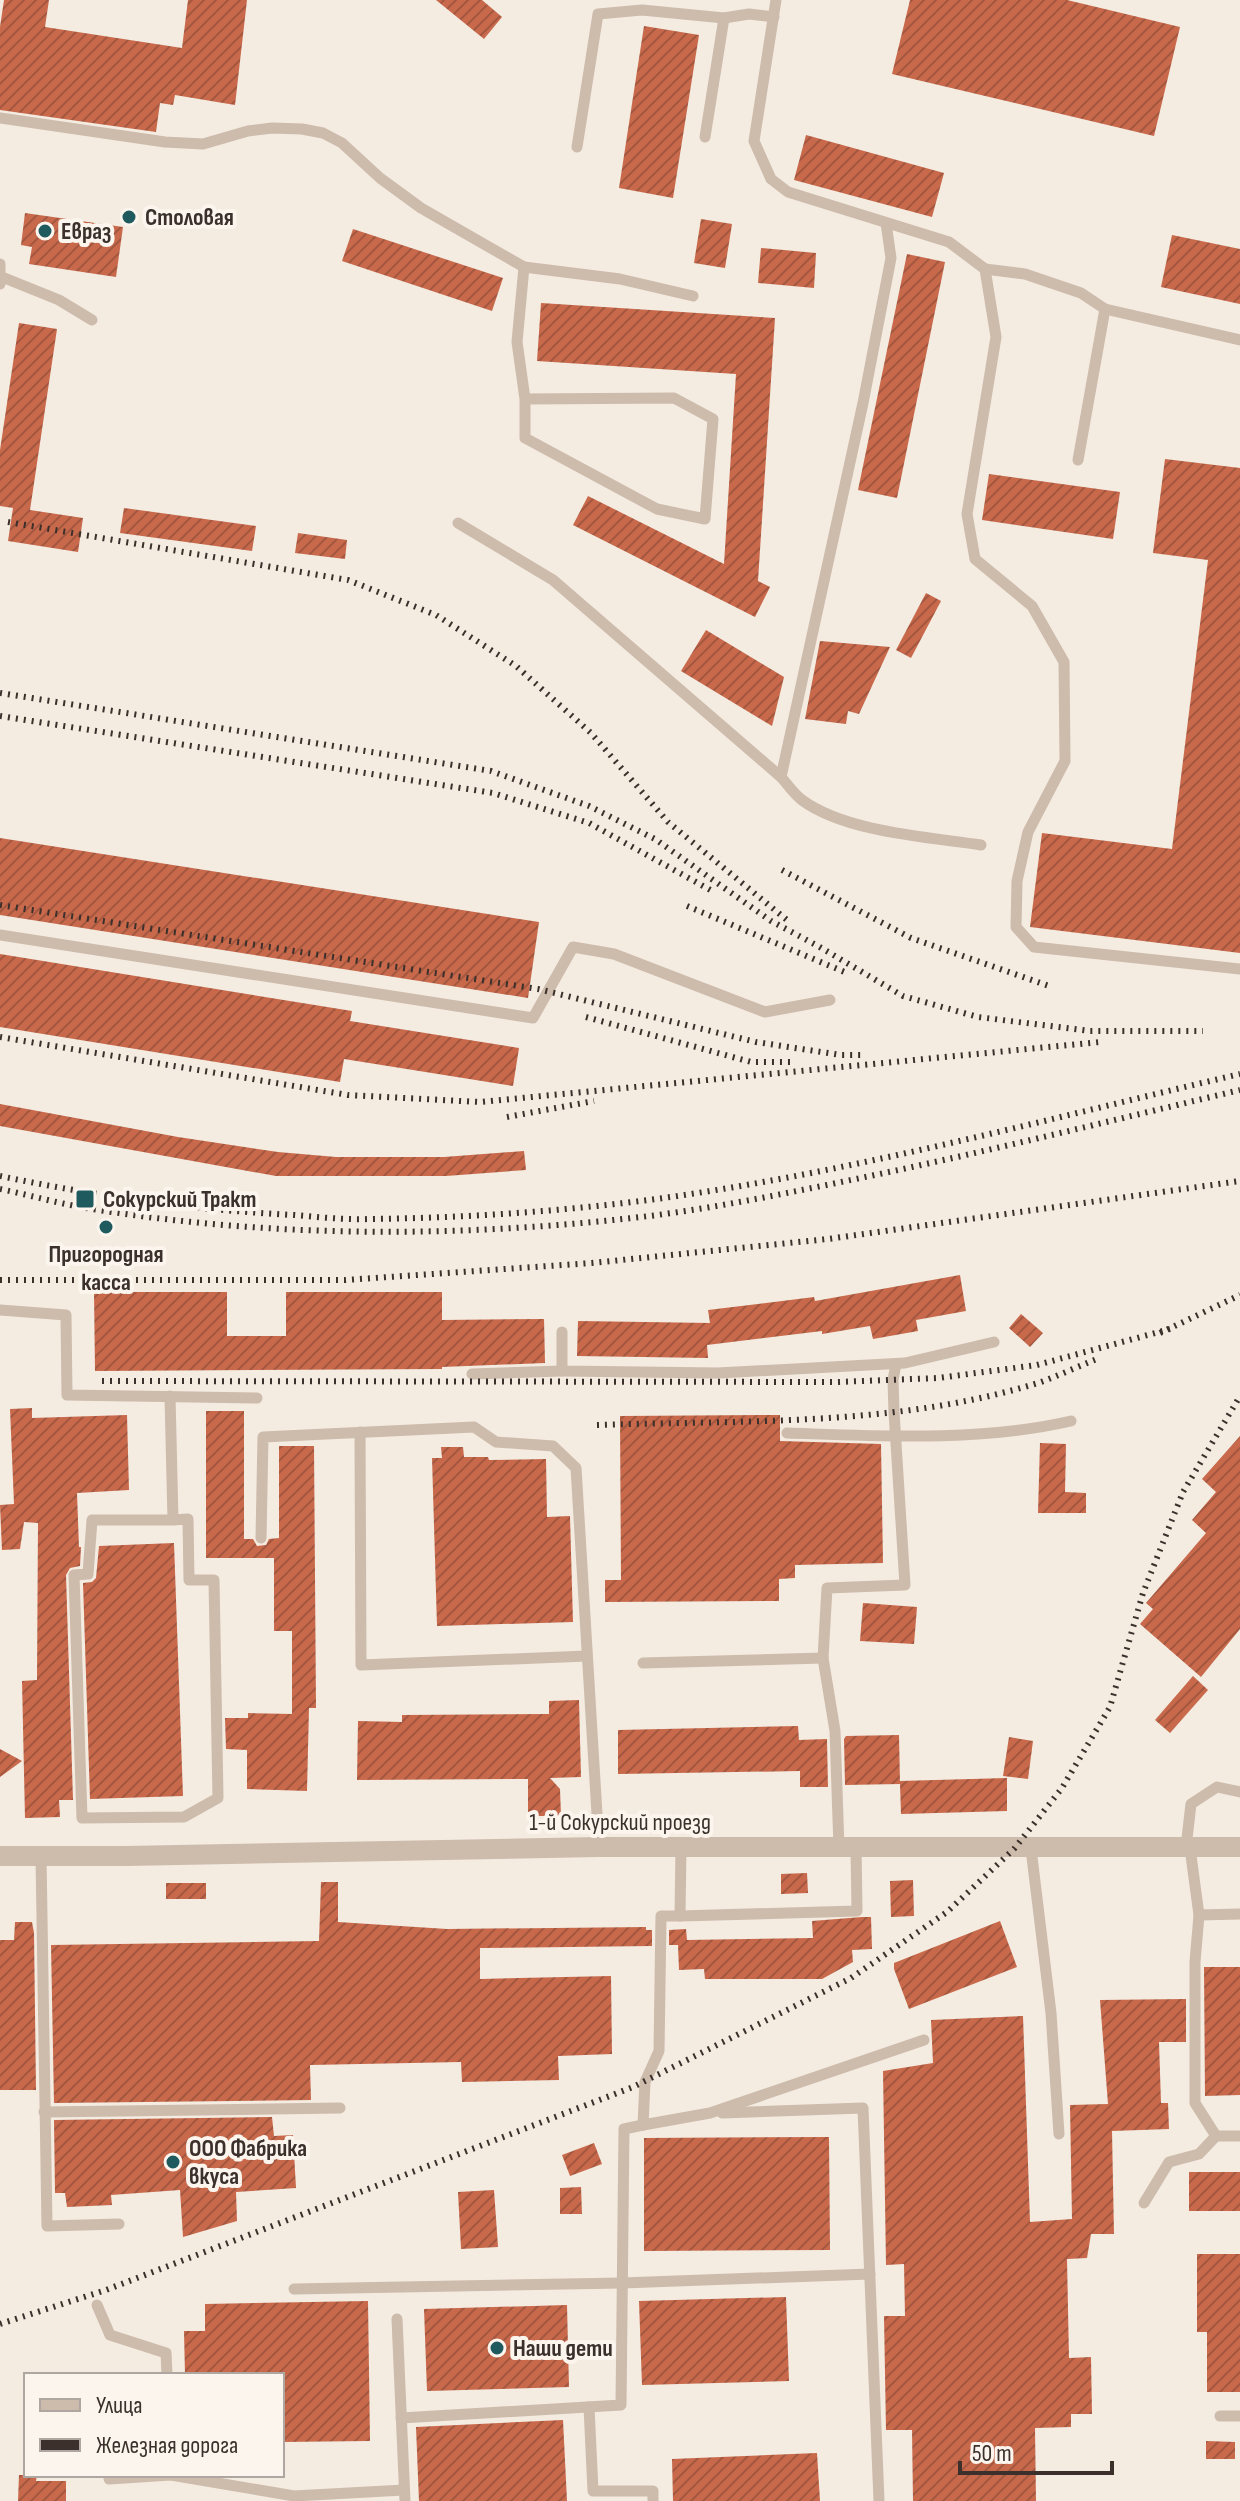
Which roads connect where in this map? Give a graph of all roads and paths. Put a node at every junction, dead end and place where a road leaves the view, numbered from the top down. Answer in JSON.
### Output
{"nodes":[{"id":1,"x":776,"y":0,"type":"edge"},
{"id":2,"x":774,"y":17,"type":"junction"},
{"id":3,"x":724,"y":18,"type":"junction"},
{"id":4,"x":0,"y":118,"type":"edge"},
{"id":5,"x":705,"y":137,"type":"dead end"},
{"id":6,"x":577,"y":147,"type":"dead end"},
{"id":7,"x":886,"y":223,"type":"junction"},
{"id":8,"x":524,"y":267,"type":"junction"},
{"id":9,"x":985,"y":269,"type":"junction"},
{"id":10,"x":1,"y":275,"type":"edge"},
{"id":11,"x":693,"y":296,"type":"dead end"},
{"id":12,"x":1105,"y":309,"type":"junction"},
{"id":13,"x":92,"y":320,"type":"dead end"},
{"id":14,"x":1240,"y":340,"type":"edge"},
{"id":15,"x":525,"y":399,"type":"junction"},
{"id":16,"x":1078,"y":460,"type":"dead end"},
{"id":17,"x":458,"y":523,"type":"dead end"},
{"id":18,"x":781,"y":777,"type":"junction"},
{"id":19,"x":981,"y":845,"type":"dead end"},
{"id":20,"x":0,"y":935,"type":"edge"},
{"id":21,"x":1240,"y":969,"type":"edge"},
{"id":22,"x":830,"y":1000,"type":"dead end"},
{"id":23,"x":0,"y":1310,"type":"edge"},
{"id":24,"x":562,"y":1332,"type":"dead end"},
{"id":25,"x":994,"y":1342,"type":"dead end"},
{"id":26,"x":896,"y":1364,"type":"junction"},
{"id":27,"x":562,"y":1371,"type":"junction"},
{"id":28,"x":472,"y":1374,"type":"dead end"},
{"id":29,"x":170,"y":1396,"type":"junction"},
{"id":30,"x":257,"y":1398,"type":"dead end"},
{"id":31,"x":1071,"y":1421,"type":"dead end"},
{"id":32,"x":360,"y":1432,"type":"junction"},
{"id":33,"x":787,"y":1433,"type":"dead end"},
{"id":34,"x":896,"y":1437,"type":"junction"},
{"id":35,"x":173,"y":1520,"type":"junction"},
{"id":36,"x":261,"y":1538,"type":"dead end"},
{"id":37,"x":587,"y":1656,"type":"junction"},
{"id":38,"x":823,"y":1658,"type":"junction"},
{"id":39,"x":643,"y":1663,"type":"dead end"},
{"id":40,"x":1240,"y":1792,"type":"edge"},
{"id":41,"x":599,"y":1847,"type":"junction"},
{"id":42,"x":681,"y":1847,"type":"junction"},
{"id":43,"x":1240,"y":1847,"type":"edge"},
{"id":44,"x":848,"y":1848,"type":"junction"},
{"id":45,"x":1188,"y":1848,"type":"junction"},
{"id":46,"x":1031,"y":1849,"type":"junction"},
{"id":47,"x":0,"y":1856,"type":"edge"},
{"id":48,"x":41,"y":1856,"type":"junction"},
{"id":49,"x":1240,"y":1914,"type":"edge"},
{"id":50,"x":1199,"y":1915,"type":"junction"},
{"id":51,"x":680,"y":1916,"type":"junction"},
{"id":52,"x":924,"y":2040,"type":"dead end"},
{"id":53,"x":340,"y":2108,"type":"dead end"},
{"id":54,"x":44,"y":2112,"type":"junction"},
{"id":55,"x":710,"y":2113,"type":"junction"},
{"id":56,"x":643,"y":2125,"type":"junction"},
{"id":57,"x":1059,"y":2134,"type":"dead end"},
{"id":58,"x":1216,"y":2136,"type":"junction"},
{"id":59,"x":1240,"y":2136,"type":"edge"},
{"id":60,"x":1144,"y":2203,"type":"dead end"},
{"id":61,"x":119,"y":2224,"type":"dead end"},
{"id":62,"x":870,"y":2274,"type":"junction"},
{"id":63,"x":622,"y":2283,"type":"junction"},
{"id":64,"x":294,"y":2289,"type":"dead end"},
{"id":65,"x":97,"y":2305,"type":"dead end"},
{"id":66,"x":397,"y":2319,"type":"dead end"},
{"id":67,"x":167,"y":2373,"type":"edge"},
{"id":68,"x":589,"y":2407,"type":"junction"},
{"id":69,"x":1220,"y":2416,"type":"dead end"},
{"id":70,"x":1240,"y":2416,"type":"edge"},
{"id":71,"x":401,"y":2418,"type":"junction"},
{"id":72,"x":140,"y":2477,"type":"edge"},
{"id":73,"x":183,"y":2477,"type":"edge"},
{"id":74,"x":109,"y":2479,"type":"dead end"},
{"id":75,"x":404,"y":2496,"type":"edge"},
{"id":76,"x":593,"y":2496,"type":"edge"},
{"id":77,"x":653,"y":2501,"type":"edge"},
{"id":78,"x":879,"y":2501,"type":"edge"}],
"edges":[{"from":1,"to":2,"type":"lane"},
{"from":2,"to":3,"type":"lane"},
{"from":2,"to":7,"type":"lane"},
{"from":3,"to":5,"type":"lane"},
{"from":3,"to":6,"type":"lane"},
{"from":4,"to":8,"type":"lane"},
{"from":7,"to":9,"type":"lane"},
{"from":7,"to":18,"type":"lane"},
{"from":8,"to":11,"type":"lane"},
{"from":8,"to":15,"type":"lane"},
{"from":9,"to":12,"type":"lane"},
{"from":9,"to":21,"type":"lane"},
{"from":10,"to":13,"type":"lane"},
{"from":12,"to":14,"type":"lane"},
{"from":12,"to":16,"type":"lane"},
{"from":15,"to":15,"type":"lane"},
{"from":17,"to":18,"type":"lane"},
{"from":18,"to":19,"type":"lane"},
{"from":20,"to":22,"type":"lane"},
{"from":23,"to":29,"type":"lane"},
{"from":24,"to":27,"type":"lane"},
{"from":25,"to":26,"type":"lane"},
{"from":26,"to":27,"type":"lane"},
{"from":26,"to":34,"type":"lane"},
{"from":27,"to":28,"type":"lane"},
{"from":29,"to":30,"type":"lane"},
{"from":29,"to":35,"type":"lane"},
{"from":31,"to":34,"type":"lane"},
{"from":32,"to":36,"type":"lane"},
{"from":32,"to":37,"type":"lane"},
{"from":32,"to":37,"type":"lane"},
{"from":33,"to":34,"type":"lane"},
{"from":34,"to":38,"type":"lane"},
{"from":35,"to":35,"type":"lane"},
{"from":37,"to":41,"type":"lane"},
{"from":38,"to":39,"type":"lane"},
{"from":38,"to":44,"type":"lane"},
{"from":40,"to":45,"type":"lane"},
{"from":41,"to":42,"type":"street","name":"1-й Сокурский проезд"},
{"from":41,"to":48,"type":"street","name":"1-й Сокурский проезд"},
{"from":42,"to":44,"type":"street","name":"1-й Сокурский проезд"},
{"from":42,"to":51,"type":"lane"},
{"from":43,"to":45,"type":"street","name":"1-й Сокурский проезд"},
{"from":44,"to":46,"type":"street","name":"1-й Сокурский проезд"},
{"from":44,"to":51,"type":"lane"},
{"from":45,"to":46,"type":"street","name":"1-й Сокурский проезд"},
{"from":45,"to":50,"type":"lane"},
{"from":46,"to":57,"type":"lane"},
{"from":47,"to":48,"type":"street","name":"1-й Сокурский проезд"},
{"from":48,"to":54,"type":"lane"},
{"from":49,"to":50,"type":"lane"},
{"from":50,"to":58,"type":"lane"},
{"from":51,"to":56,"type":"lane"},
{"from":52,"to":55,"type":"lane"},
{"from":53,"to":54,"type":"lane"},
{"from":54,"to":61,"type":"lane"},
{"from":55,"to":56,"type":"lane"},
{"from":55,"to":62,"type":"lane"},
{"from":56,"to":63,"type":"lane"},
{"from":58,"to":59,"type":"lane"},
{"from":58,"to":60,"type":"lane"},
{"from":62,"to":63,"type":"lane"},
{"from":62,"to":78,"type":"lane"},
{"from":63,"to":64,"type":"lane"},
{"from":63,"to":68,"type":"lane"},
{"from":65,"to":67,"type":"lane"},
{"from":66,"to":71,"type":"lane"},
{"from":68,"to":71,"type":"lane"},
{"from":68,"to":76,"type":"lane"},
{"from":69,"to":70,"type":"lane"},
{"from":71,"to":75,"type":"lane"},
{"from":72,"to":74,"type":"lane"},
{"from":73,"to":75,"type":"lane"},
{"from":76,"to":77,"type":"lane"}]}
